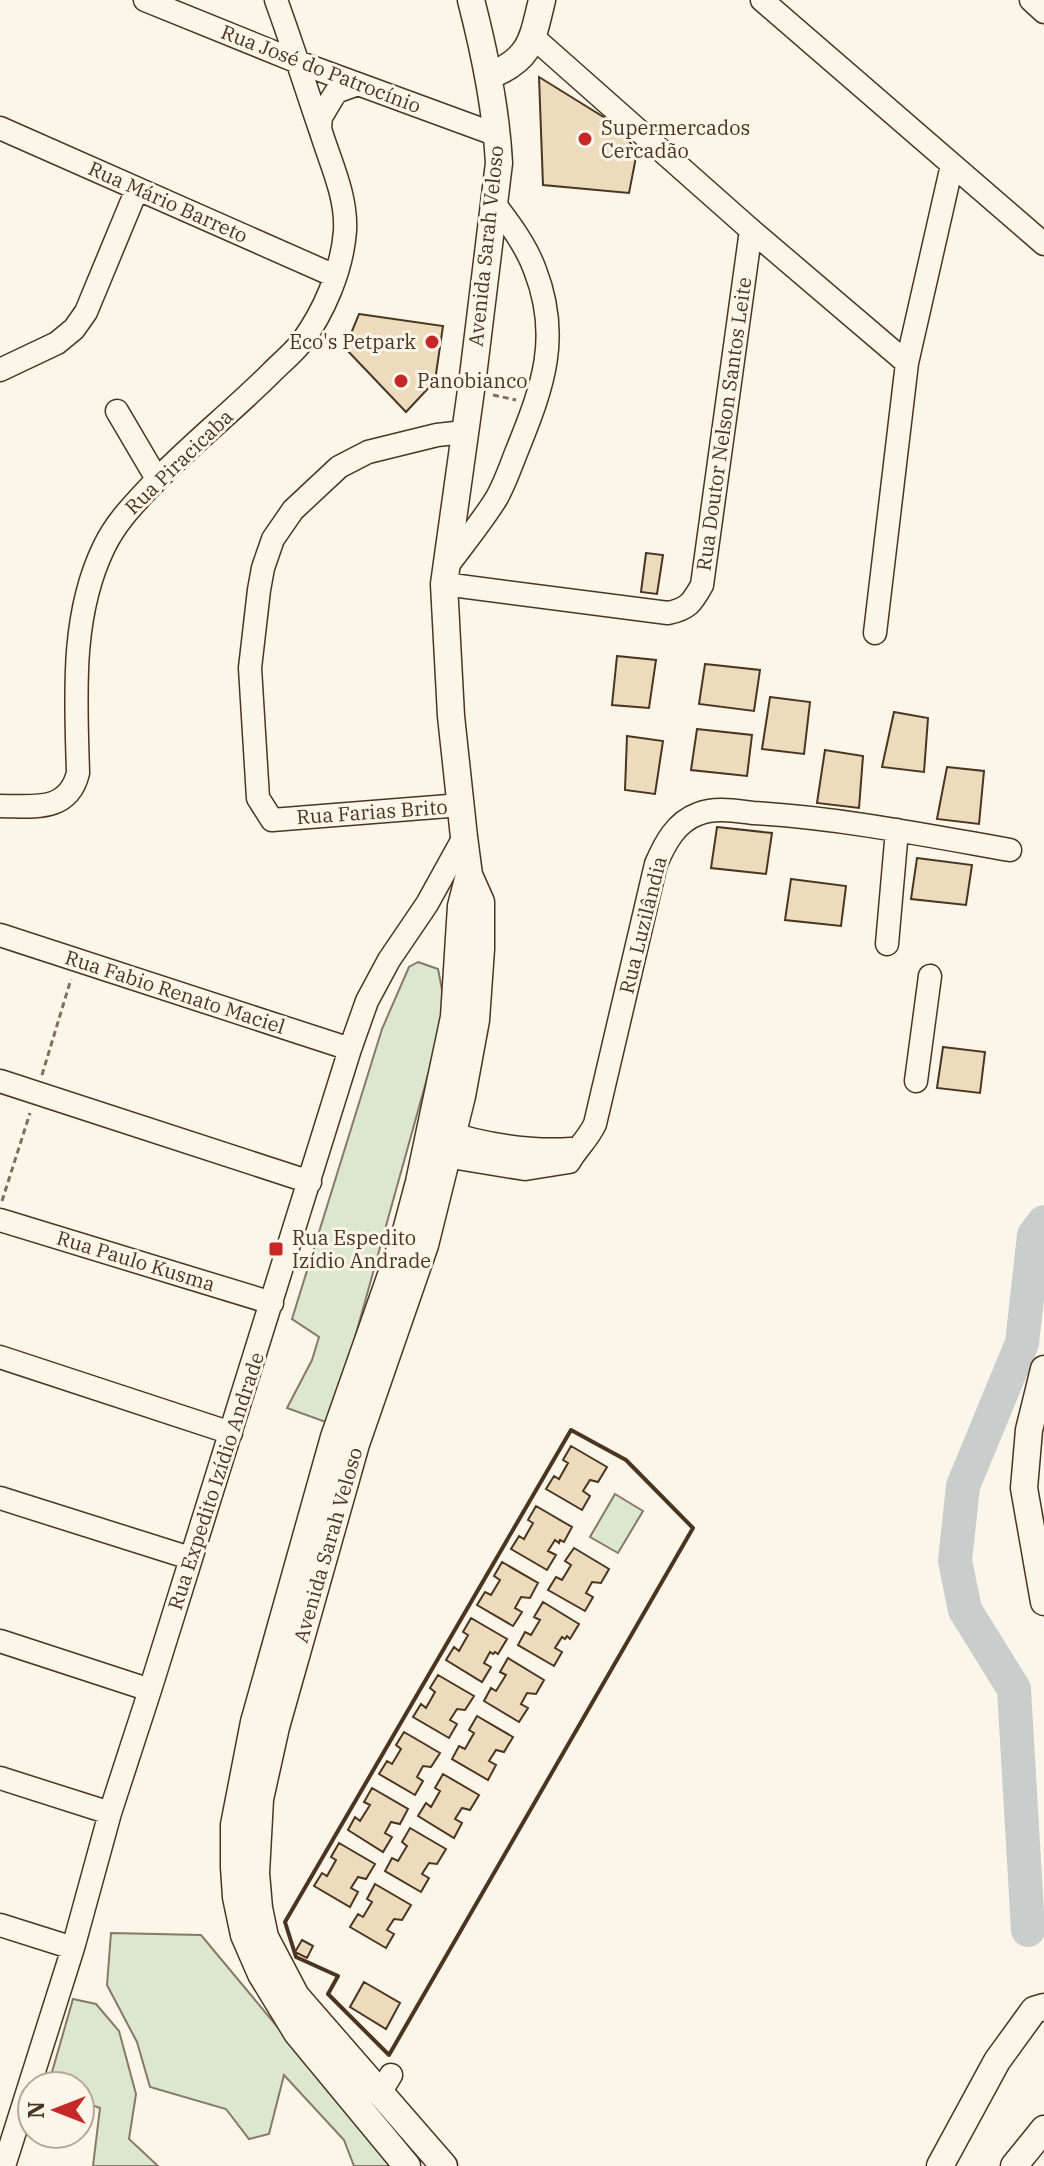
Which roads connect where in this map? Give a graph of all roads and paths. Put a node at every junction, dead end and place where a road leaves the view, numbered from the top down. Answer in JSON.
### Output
{"nodes":[{"id":1,"x":145,"y":0,"type":"edge"},
{"id":2,"x":276,"y":0,"type":"edge"},
{"id":3,"x":471,"y":0,"type":"edge"},
{"id":4,"x":762,"y":0,"type":"edge"},
{"id":5,"x":1031,"y":0,"type":"edge"},
{"id":6,"x":1044,"y":12,"type":"edge"},
{"id":7,"x":538,"y":13,"type":"edge"},
{"id":8,"x":298,"y":62,"type":"junction"},
{"id":9,"x":489,"y":76,"type":"junction"},
{"id":10,"x":358,"y":84,"type":"junction"},
{"id":11,"x":0,"y":128,"type":"edge"},
{"id":12,"x":320,"y":129,"type":"junction"},
{"id":13,"x":497,"y":135,"type":"junction"},
{"id":14,"x":952,"y":165,"type":"junction"},
{"id":15,"x":137,"y":189,"type":"junction"},
{"id":16,"x":493,"y":202,"type":"junction"},
{"id":17,"x":751,"y":230,"type":"junction"},
{"id":18,"x":1044,"y":244,"type":"edge"},
{"id":19,"x":335,"y":276,"type":"junction"},
{"id":20,"x":907,"y":363,"type":"junction"},
{"id":21,"x":0,"y":370,"type":"edge"},
{"id":22,"x":491,"y":395,"type":"dead end"},
{"id":23,"x":506,"y":398,"type":"dead end"},
{"id":24,"x":117,"y":411,"type":"dead end"},
{"id":25,"x":464,"y":432,"type":"junction"},
{"id":26,"x":157,"y":479,"type":"junction"},
{"id":27,"x":444,"y":577,"type":"junction"},
{"id":28,"x":875,"y":633,"type":"dead end"},
{"id":29,"x":461,"y":805,"type":"junction"},
{"id":30,"x":0,"y":806,"type":"edge"},
{"id":31,"x":897,"y":830,"type":"junction"},
{"id":32,"x":464,"y":837,"type":"junction"},
{"id":33,"x":1010,"y":850,"type":"dead end"},
{"id":34,"x":0,"y":935,"type":"edge"},
{"id":35,"x":887,"y":944,"type":"dead end"},
{"id":36,"x":930,"y":976,"type":"dead end"},
{"id":37,"x":350,"y":1049,"type":"junction"},
{"id":38,"x":0,"y":1081,"type":"edge"},
{"id":39,"x":916,"y":1081,"type":"dead end"},
{"id":40,"x":438,"y":1142,"type":"junction"},
{"id":41,"x":576,"y":1149,"type":"junction"},
{"id":42,"x":310,"y":1182,"type":"junction"},
{"id":43,"x":0,"y":1220,"type":"edge"},
{"id":44,"x":272,"y":1303,"type":"junction"},
{"id":45,"x":0,"y":1357,"type":"edge"},
{"id":46,"x":1044,"y":1369,"type":"edge"},
{"id":47,"x":231,"y":1433,"type":"junction"},
{"id":48,"x":0,"y":1498,"type":"edge"},
{"id":49,"x":190,"y":1558,"type":"junction"},
{"id":50,"x":1044,"y":1602,"type":"edge"},
{"id":51,"x":0,"y":1641,"type":"edge"},
{"id":52,"x":150,"y":1690,"type":"junction"},
{"id":53,"x":0,"y":1778,"type":"edge"},
{"id":54,"x":110,"y":1813,"type":"junction"},
{"id":55,"x":0,"y":1925,"type":"edge"},
{"id":56,"x":73,"y":1948,"type":"junction"},
{"id":57,"x":1044,"y":2007,"type":"edge"},
{"id":58,"x":1044,"y":2129,"type":"edge"},
{"id":59,"x":6,"y":2141,"type":"edge"},
{"id":60,"x":4,"y":2166,"type":"edge"},
{"id":61,"x":407,"y":2166,"type":"edge"},
{"id":62,"x":444,"y":2166,"type":"edge"},
{"id":63,"x":940,"y":2166,"type":"edge"},
{"id":64,"x":1014,"y":2166,"type":"edge"}],
"edges":[{"from":1,"to":8,"type":"street","name":"Rua José do Patrocínio"},
{"from":2,"to":8,"type":"street","name":"Rua Piracicaba"},
{"from":3,"to":9,"type":"main road","name":"Avenida Sarah Veloso"},
{"from":4,"to":14,"type":"street"},
{"from":5,"to":6,"type":"street"},
{"from":7,"to":9,"type":"main road"},
{"from":7,"to":17,"type":"street"},
{"from":8,"to":10,"type":"street","name":"Rua José do Patrocínio"},
{"from":8,"to":12,"type":"street","name":"Rua Piracicaba"},
{"from":9,"to":13,"type":"main road","name":"Avenida Sarah Veloso"},
{"from":10,"to":12,"type":"street"},
{"from":10,"to":13,"type":"street","name":"Rua José do Patrocínio"},
{"from":11,"to":15,"type":"street","name":"Rua Mário Barreto"},
{"from":12,"to":19,"type":"street","name":"Rua Piracicaba"},
{"from":13,"to":16,"type":"main road","name":"Avenida Sarah Veloso"},
{"from":14,"to":18,"type":"street"},
{"from":14,"to":20,"type":"street"},
{"from":15,"to":19,"type":"street","name":"Rua Mário Barreto"},
{"from":15,"to":21,"type":"street"},
{"from":16,"to":25,"type":"main road","name":"Avenida Sarah Veloso"},
{"from":16,"to":27,"type":"street"},
{"from":17,"to":20,"type":"street"},
{"from":17,"to":27,"type":"street","name":"Rua Doutor Nelson Santos Leite"},
{"from":19,"to":26,"type":"street","name":"Rua Piracicaba"},
{"from":20,"to":28,"type":"street"},
{"from":22,"to":23,"type":"path"},
{"from":24,"to":26,"type":"street"},
{"from":25,"to":27,"type":"main road","name":"Avenida Sarah Veloso"},
{"from":25,"to":29,"type":"street","name":"Rua Farias Brito"},
{"from":26,"to":30,"type":"street","name":"Rua Piracicaba"},
{"from":27,"to":29,"type":"main road","name":"Avenida Sarah Veloso"},
{"from":29,"to":32,"type":"main road","name":"Avenida Sarah Veloso"},
{"from":31,"to":33,"type":"street","name":"Rua Luzilândia"},
{"from":31,"to":35,"type":"street"},
{"from":31,"to":41,"type":"street","name":"Rua Luzilândia"},
{"from":32,"to":37,"type":"street","name":"Rua Expedito Izídio Andrade"},
{"from":32,"to":40,"type":"main road","name":"Avenida Sarah Veloso"},
{"from":34,"to":37,"type":"street","name":"Rua Fabio Renato Maciel"},
{"from":36,"to":39,"type":"street"},
{"from":37,"to":42,"type":"street","name":"Rua Expedito Izídio Andrade"},
{"from":38,"to":42,"type":"street"},
{"from":40,"to":41,"type":"street"},
{"from":40,"to":41,"type":"street","name":"Rua Luzilândia"},
{"from":40,"to":61,"type":"main road","name":"Avenida Sarah Veloso"},
{"from":40,"to":62,"type":"main road","name":"Avenida Sarah Veloso"},
{"from":42,"to":44,"type":"street","name":"Rua Expedito Izídio Andrade"},
{"from":43,"to":44,"type":"street","name":"Rua Paulo Kusma"},
{"from":44,"to":47,"type":"street","name":"Rua Expedito Izídio Andrade"},
{"from":45,"to":47,"type":"street"},
{"from":46,"to":50,"type":"main road"},
{"from":47,"to":49,"type":"street","name":"Rua Expedito Izídio Andrade"},
{"from":48,"to":49,"type":"street"},
{"from":49,"to":52,"type":"street","name":"Rua Expedito Izídio Andrade"},
{"from":51,"to":52,"type":"street"},
{"from":52,"to":54,"type":"street","name":"Rua Expedito Izídio Andrade"},
{"from":53,"to":54,"type":"street"},
{"from":54,"to":56,"type":"street","name":"Rua Expedito Izídio Andrade"},
{"from":55,"to":56,"type":"street"},
{"from":56,"to":59,"type":"street","name":"Rua Expedito Izídio Andrade"},
{"from":57,"to":63,"type":"main road"},
{"from":58,"to":64,"type":"main road"},
{"from":59,"to":60,"type":"street","name":"Rua Expedito Izídio Andrade"}]}
